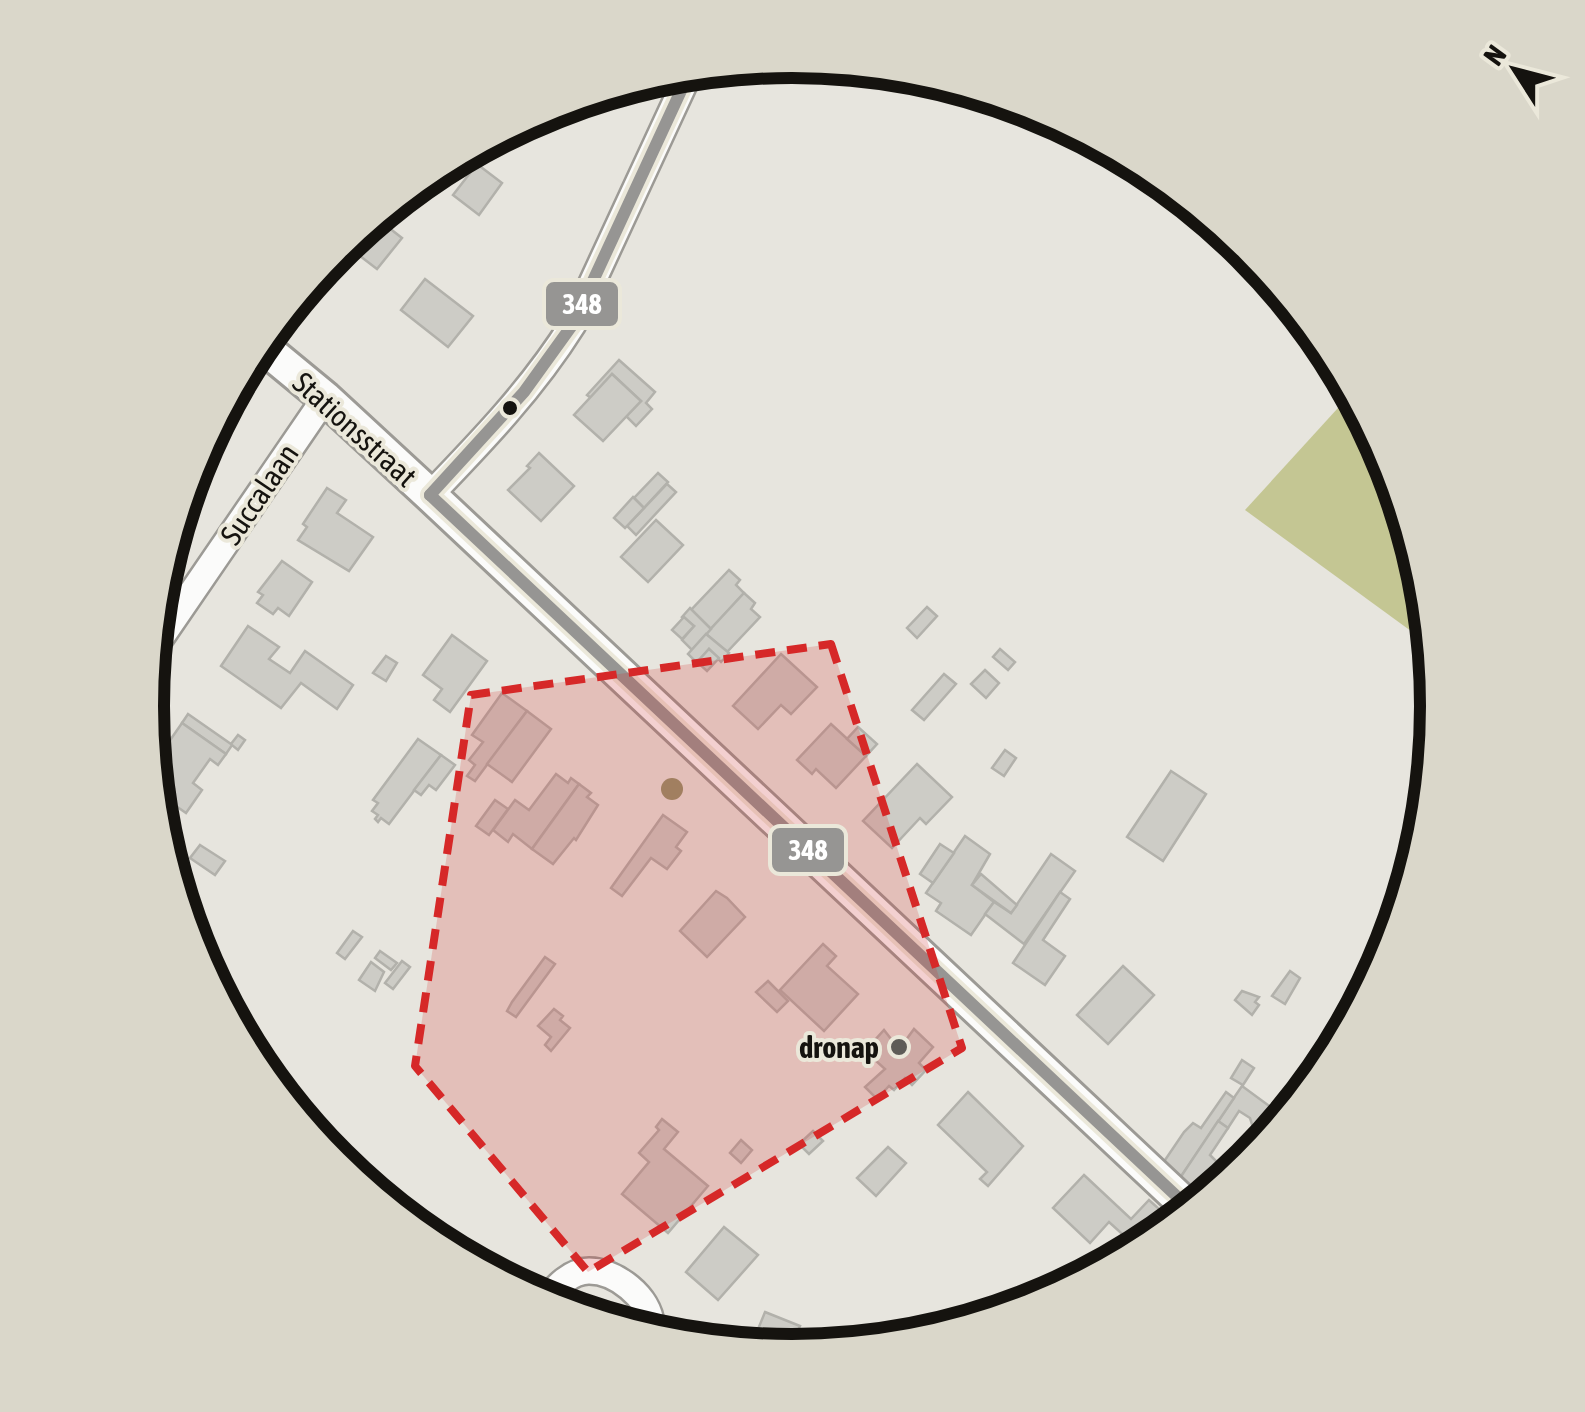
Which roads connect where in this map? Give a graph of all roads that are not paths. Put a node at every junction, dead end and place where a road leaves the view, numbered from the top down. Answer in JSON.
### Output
{"nodes":[{"id":1,"x":681,"y":88,"type":"edge"},
{"id":2,"x":272,"y":354,"type":"edge"},
{"id":3,"x":324,"y":398,"type":"junction"},
{"id":4,"x":430,"y":496,"type":"junction"},
{"id":5,"x":169,"y":626,"type":"edge"},
{"id":6,"x":1181,"y":1200,"type":"edge"},
{"id":7,"x":555,"y":1288,"type":"edge"},
{"id":8,"x":649,"y":1317,"type":"edge"}],
"edges":[{"from":1,"to":4,"type":"street"},
{"from":2,"to":3,"type":"street","name":"Stationsstraat"},
{"from":3,"to":4,"type":"street","name":"Stationsstraat"},
{"from":3,"to":5,"type":"street","name":"Succalaan"},
{"from":4,"to":6,"type":"street","name":"Stationsstraat"},
{"from":7,"to":8,"type":"street"}]}
